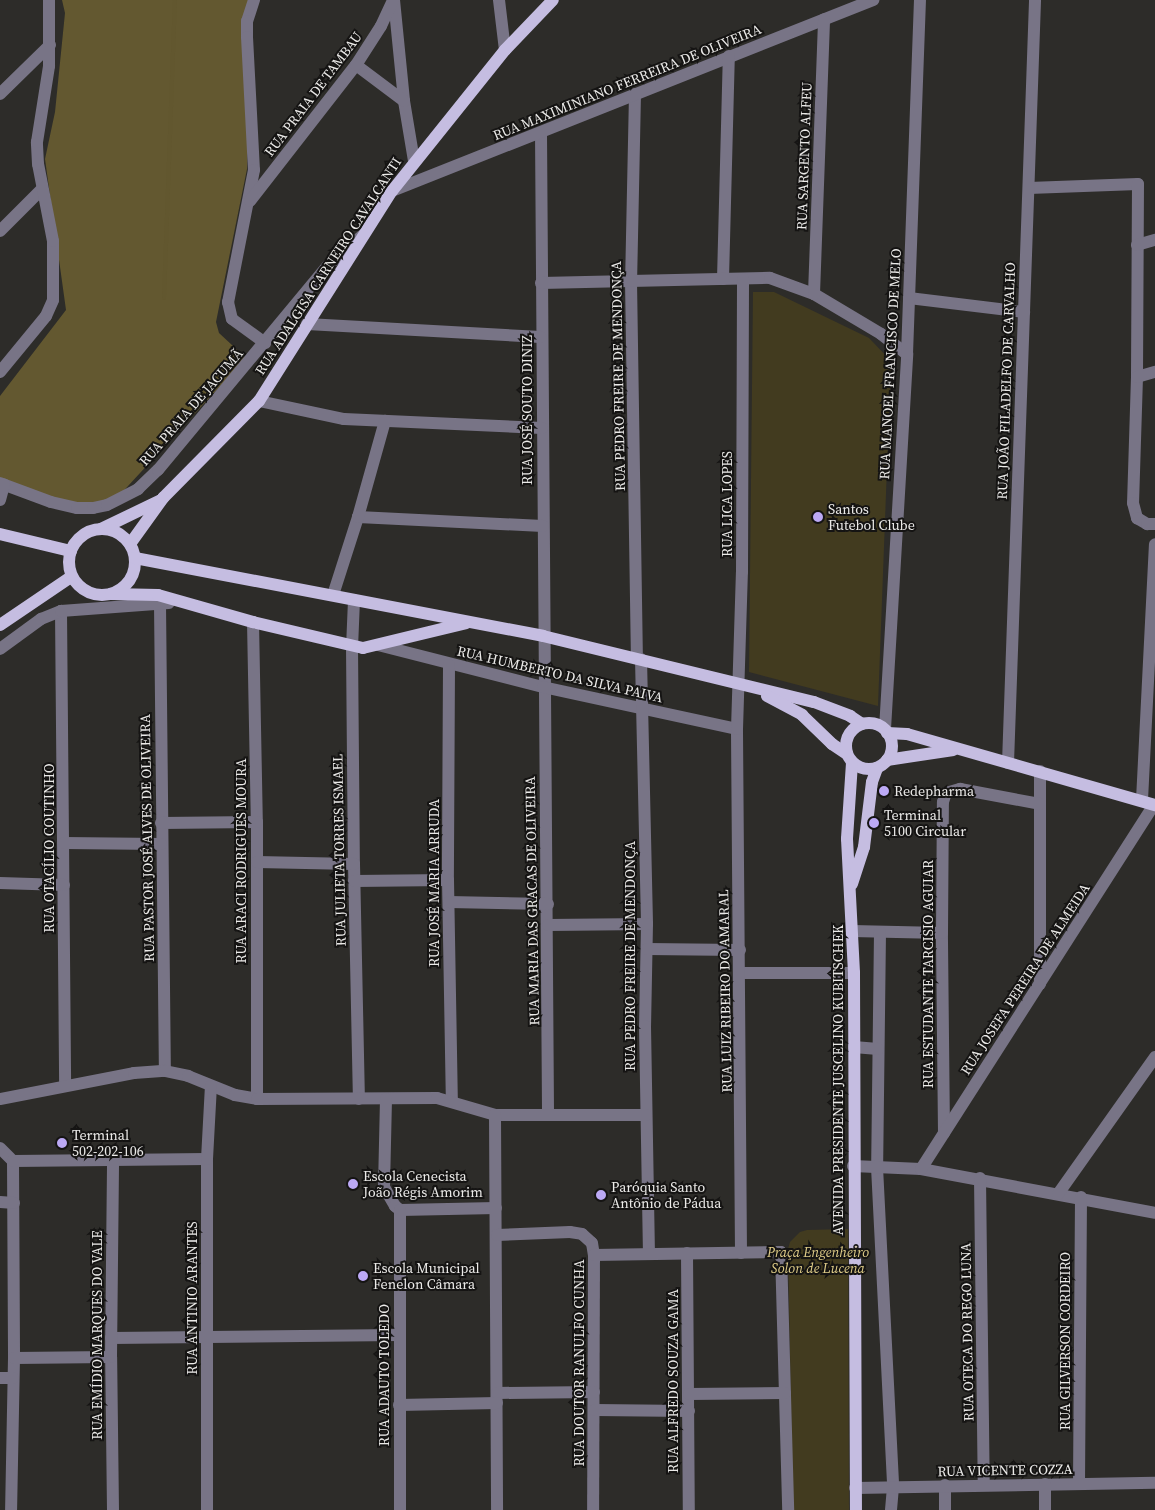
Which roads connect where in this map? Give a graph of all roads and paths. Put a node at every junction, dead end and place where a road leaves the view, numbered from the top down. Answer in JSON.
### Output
{"nodes":[{"id":1,"x":49,"y":0,"type":"edge"},
{"id":2,"x":254,"y":0,"type":"edge"},
{"id":3,"x":393,"y":0,"type":"edge"},
{"id":4,"x":499,"y":0,"type":"edge"},
{"id":5,"x":553,"y":0,"type":"edge"},
{"id":6,"x":873,"y":0,"type":"edge"},
{"id":7,"x":920,"y":0,"type":"edge"},
{"id":8,"x":1035,"y":0,"type":"edge"},
{"id":9,"x":824,"y":19,"type":"junction"},
{"id":10,"x":50,"y":44,"type":"junction"},
{"id":11,"x":506,"y":50,"type":"junction"},
{"id":12,"x":730,"y":56,"type":"junction"},
{"id":13,"x":356,"y":66,"type":"junction"},
{"id":14,"x":0,"y":94,"type":"edge"},
{"id":15,"x":635,"y":94,"type":"junction"},
{"id":16,"x":404,"y":101,"type":"junction"},
{"id":17,"x":540,"y":134,"type":"junction"},
{"id":18,"x":414,"y":161,"type":"junction"},
{"id":19,"x":1029,"y":188,"type":"junction"},
{"id":20,"x":42,"y":189,"type":"junction"},
{"id":21,"x":392,"y":191,"type":"junction"},
{"id":22,"x":249,"y":202,"type":"junction"},
{"id":23,"x":0,"y":231,"type":"edge"},
{"id":24,"x":363,"y":235,"type":"junction"},
{"id":25,"x":1155,"y":240,"type":"edge"},
{"id":26,"x":1137,"y":245,"type":"junction"},
{"id":27,"x":723,"y":279,"type":"junction"},
{"id":28,"x":743,"y":279,"type":"junction"},
{"id":29,"x":631,"y":281,"type":"junction"},
{"id":30,"x":541,"y":283,"type":"junction"},
{"id":31,"x":814,"y":294,"type":"junction"},
{"id":32,"x":909,"y":298,"type":"junction"},
{"id":33,"x":1024,"y":312,"type":"junction"},
{"id":34,"x":307,"y":324,"type":"junction"},
{"id":35,"x":542,"y":337,"type":"junction"},
{"id":36,"x":265,"y":343,"type":"junction"},
{"id":37,"x":907,"y":354,"type":"junction"},
{"id":38,"x":0,"y":372,"type":"edge"},
{"id":39,"x":1155,"y":372,"type":"edge"},
{"id":40,"x":1137,"y":377,"type":"junction"},
{"id":41,"x":259,"y":401,"type":"junction"},
{"id":42,"x":385,"y":421,"type":"junction"},
{"id":43,"x":542,"y":428,"type":"junction"},
{"id":44,"x":2,"y":484,"type":"edge"},
{"id":45,"x":163,"y":498,"type":"junction"},
{"id":46,"x":0,"y":500,"type":"edge"},
{"id":47,"x":358,"y":518,"type":"junction"},
{"id":48,"x":1155,"y":524,"type":"edge"},
{"id":49,"x":542,"y":526,"type":"junction"},
{"id":50,"x":102,"y":529,"type":"junction"},
{"id":51,"x":0,"y":534,"type":"edge"},
{"id":52,"x":130,"y":544,"type":"junction"},
{"id":53,"x":1155,"y":544,"type":"edge"},
{"id":54,"x":71,"y":551,"type":"junction"},
{"id":55,"x":135,"y":558,"type":"junction"},
{"id":56,"x":71,"y":577,"type":"junction"},
{"id":57,"x":111,"y":594,"type":"junction"},
{"id":58,"x":333,"y":595,"type":"junction"},
{"id":59,"x":354,"y":600,"type":"junction"},
{"id":60,"x":184,"y":601,"type":"junction"},
{"id":61,"x":160,"y":604,"type":"junction"},
{"id":62,"x":61,"y":611,"type":"junction"},
{"id":63,"x":471,"y":621,"type":"junction"},
{"id":64,"x":254,"y":622,"type":"junction"},
{"id":65,"x":0,"y":625,"type":"edge"},
{"id":66,"x":543,"y":636,"type":"junction"},
{"id":67,"x":378,"y":646,"type":"junction"},
{"id":68,"x":352,"y":647,"type":"junction"},
{"id":69,"x":0,"y":648,"type":"edge"},
{"id":70,"x":639,"y":658,"type":"junction"},
{"id":71,"x":450,"y":665,"type":"junction"},
{"id":72,"x":738,"y":683,"type":"junction"},
{"id":73,"x":543,"y":687,"type":"junction"},
{"id":74,"x":754,"y":689,"type":"junction"},
{"id":75,"x":643,"y":708,"type":"junction"},
{"id":76,"x":862,"y":724,"type":"junction"},
{"id":77,"x":736,"y":729,"type":"junction"},
{"id":78,"x":886,"y":731,"type":"junction"},
{"id":79,"x":956,"y":749,"type":"junction"},
{"id":80,"x":849,"y":758,"type":"junction"},
{"id":81,"x":887,"y":760,"type":"junction"},
{"id":82,"x":1008,"y":763,"type":"junction"},
{"id":83,"x":877,"y":768,"type":"junction"},
{"id":84,"x":1040,"y":770,"type":"junction"},
{"id":85,"x":1151,"y":803,"type":"edge"},
{"id":86,"x":1040,"y":804,"type":"junction"},
{"id":87,"x":257,"y":822,"type":"junction"},
{"id":88,"x":161,"y":823,"type":"junction"},
{"id":89,"x":64,"y":843,"type":"junction"},
{"id":90,"x":162,"y":844,"type":"junction"},
{"id":91,"x":257,"y":862,"type":"junction"},
{"id":92,"x":354,"y":864,"type":"junction"},
{"id":93,"x":448,"y":880,"type":"junction"},
{"id":94,"x":354,"y":881,"type":"junction"},
{"id":95,"x":0,"y":883,"type":"edge"},
{"id":96,"x":64,"y":885,"type":"junction"},
{"id":97,"x":850,"y":891,"type":"junction"},
{"id":98,"x":449,"y":902,"type":"junction"},
{"id":99,"x":548,"y":904,"type":"junction"},
{"id":100,"x":647,"y":924,"type":"junction"},
{"id":101,"x":548,"y":925,"type":"junction"},
{"id":102,"x":852,"y":931,"type":"junction"},
{"id":103,"x":880,"y":932,"type":"junction"},
{"id":104,"x":942,"y":933,"type":"junction"},
{"id":105,"x":647,"y":949,"type":"junction"},
{"id":106,"x":740,"y":950,"type":"junction"},
{"id":107,"x":740,"y":973,"type":"junction"},
{"id":108,"x":854,"y":973,"type":"junction"},
{"id":109,"x":1040,"y":984,"type":"junction"},
{"id":110,"x":854,"y":1047,"type":"junction"},
{"id":111,"x":878,"y":1049,"type":"junction"},
{"id":112,"x":1155,"y":1056,"type":"edge"},
{"id":113,"x":165,"y":1071,"type":"junction"},
{"id":114,"x":65,"y":1086,"type":"junction"},
{"id":115,"x":211,"y":1086,"type":"junction"},
{"id":116,"x":0,"y":1099,"type":"edge"},
{"id":117,"x":257,"y":1099,"type":"junction"},
{"id":118,"x":359,"y":1099,"type":"junction"},
{"id":119,"x":386,"y":1099,"type":"junction"},
{"id":120,"x":452,"y":1101,"type":"junction"},
{"id":121,"x":548,"y":1114,"type":"junction"},
{"id":122,"x":495,"y":1115,"type":"junction"},
{"id":123,"x":646,"y":1115,"type":"junction"},
{"id":124,"x":944,"y":1132,"type":"junction"},
{"id":125,"x":0,"y":1148,"type":"edge"},
{"id":126,"x":208,"y":1159,"type":"junction"},
{"id":127,"x":13,"y":1161,"type":"junction"},
{"id":128,"x":113,"y":1161,"type":"junction"},
{"id":129,"x":854,"y":1166,"type":"junction"},
{"id":130,"x":877,"y":1167,"type":"junction"},
{"id":131,"x":921,"y":1169,"type":"junction"},
{"id":132,"x":980,"y":1178,"type":"junction"},
{"id":133,"x":1058,"y":1194,"type":"junction"},
{"id":134,"x":1081,"y":1197,"type":"junction"},
{"id":135,"x":0,"y":1202,"type":"edge"},
{"id":136,"x":14,"y":1202,"type":"junction"},
{"id":137,"x":496,"y":1208,"type":"junction"},
{"id":138,"x":400,"y":1210,"type":"junction"},
{"id":139,"x":1155,"y":1213,"type":"edge"},
{"id":140,"x":497,"y":1235,"type":"junction"},
{"id":141,"x":687,"y":1253,"type":"junction"},
{"id":142,"x":742,"y":1253,"type":"junction"},
{"id":143,"x":649,"y":1254,"type":"junction"},
{"id":144,"x":594,"y":1255,"type":"junction"},
{"id":145,"x":398,"y":1334,"type":"junction"},
{"id":146,"x":206,"y":1336,"type":"junction"},
{"id":147,"x":111,"y":1338,"type":"junction"},
{"id":148,"x":111,"y":1357,"type":"junction"},
{"id":149,"x":14,"y":1358,"type":"junction"},
{"id":150,"x":0,"y":1378,"type":"edge"},
{"id":151,"x":13,"y":1378,"type":"junction"},
{"id":152,"x":594,"y":1392,"type":"junction"},
{"id":153,"x":786,"y":1393,"type":"junction"},
{"id":154,"x":689,"y":1394,"type":"junction"},
{"id":155,"x":497,"y":1398,"type":"junction"},
{"id":156,"x":399,"y":1405,"type":"junction"},
{"id":157,"x":595,"y":1410,"type":"junction"},
{"id":158,"x":689,"y":1411,"type":"junction"},
{"id":159,"x":1155,"y":1483,"type":"edge"},
{"id":160,"x":984,"y":1484,"type":"junction"},
{"id":161,"x":1045,"y":1484,"type":"junction"},
{"id":162,"x":1079,"y":1484,"type":"junction"},
{"id":163,"x":945,"y":1486,"type":"junction"},
{"id":164,"x":855,"y":1488,"type":"junction"},
{"id":165,"x":894,"y":1488,"type":"junction"},
{"id":166,"x":11,"y":1510,"type":"edge"},
{"id":167,"x":112,"y":1510,"type":"edge"},
{"id":168,"x":207,"y":1510,"type":"edge"},
{"id":169,"x":400,"y":1510,"type":"edge"},
{"id":170,"x":497,"y":1510,"type":"edge"},
{"id":171,"x":593,"y":1510,"type":"edge"},
{"id":172,"x":689,"y":1510,"type":"edge"},
{"id":173,"x":788,"y":1510,"type":"edge"},
{"id":174,"x":856,"y":1510,"type":"edge"},
{"id":175,"x":891,"y":1510,"type":"edge"},
{"id":176,"x":945,"y":1510,"type":"edge"},
{"id":177,"x":1045,"y":1510,"type":"edge"}],
"edges":[{"from":1,"to":10,"type":"street"},
{"from":2,"to":22,"type":"street"},
{"from":3,"to":13,"type":"street","name":"RUA PRAIA DE TAMBAU"},
{"from":3,"to":16,"type":"street"},
{"from":4,"to":11,"type":"street"},
{"from":5,"to":11,"type":"main road","name":"RUA ADALGISA CARNEIRO CAVALCANTI"},
{"from":6,"to":9,"type":"street","name":"RUA MAXIMINIANO FERREIRA DE OLIVEIRA"},
{"from":7,"to":32,"type":"street","name":"RUA MANOEL FRANCISCO DE MELO"},
{"from":8,"to":19,"type":"street","name":"RUA JOÃO FILADELFO DE CARVALHO"},
{"from":9,"to":12,"type":"street","name":"RUA MAXIMINIANO FERREIRA DE OLIVEIRA"},
{"from":9,"to":31,"type":"street","name":"RUA SARGENTO ALFEU"},
{"from":10,"to":14,"type":"street"},
{"from":10,"to":20,"type":"street"},
{"from":11,"to":18,"type":"main road","name":"RUA ADALGISA CARNEIRO CAVALCANTI"},
{"from":12,"to":15,"type":"street","name":"RUA MAXIMINIANO FERREIRA DE OLIVEIRA"},
{"from":12,"to":27,"type":"street"},
{"from":13,"to":16,"type":"street"},
{"from":13,"to":22,"type":"street","name":"RUA PRAIA DE TAMBAU"},
{"from":15,"to":17,"type":"street","name":"RUA MAXIMINIANO FERREIRA DE OLIVEIRA"},
{"from":15,"to":29,"type":"street","name":"RUA PEDRO FREIRE DE MENDONÇA"},
{"from":16,"to":18,"type":"street"},
{"from":17,"to":21,"type":"street","name":"RUA MAXIMINIANO FERREIRA DE OLIVEIRA"},
{"from":17,"to":30,"type":"street","name":"RUA JOSÉ SOUTO DINIZ"},
{"from":18,"to":21,"type":"main road","name":"RUA ADALGISA CARNEIRO CAVALCANTI"},
{"from":19,"to":26,"type":"street"},
{"from":19,"to":33,"type":"street","name":"RUA JOÃO FILADELFO DE CARVALHO"},
{"from":20,"to":23,"type":"street"},
{"from":20,"to":38,"type":"street"},
{"from":21,"to":24,"type":"main road","name":"RUA ADALGISA CARNEIRO CAVALCANTI"},
{"from":22,"to":36,"type":"street"},
{"from":24,"to":34,"type":"main road","name":"RUA ADALGISA CARNEIRO CAVALCANTI"},
{"from":24,"to":36,"type":"street","name":"RUA PRAIA DE JACUMÃ"},
{"from":25,"to":26,"type":"street"},
{"from":26,"to":40,"type":"street"},
{"from":27,"to":28,"type":"street"},
{"from":27,"to":29,"type":"street"},
{"from":28,"to":31,"type":"street"},
{"from":28,"to":72,"type":"street","name":"RUA LICA LOPES"},
{"from":29,"to":30,"type":"street"},
{"from":29,"to":70,"type":"street","name":"RUA PEDRO FREIRE DE MENDONÇA"},
{"from":30,"to":35,"type":"street","name":"RUA JOSÉ SOUTO DINIZ"},
{"from":31,"to":37,"type":"street"},
{"from":32,"to":33,"type":"street"},
{"from":32,"to":37,"type":"street","name":"RUA MANOEL FRANCISCO DE MELO"},
{"from":33,"to":82,"type":"street","name":"RUA JOÃO FILADELFO DE CARVALHO"},
{"from":34,"to":35,"type":"street"},
{"from":34,"to":41,"type":"main road","name":"RUA ADALGISA CARNEIRO CAVALCANTI"},
{"from":35,"to":43,"type":"street","name":"RUA JOSÉ SOUTO DINIZ"},
{"from":36,"to":44,"type":"street","name":"RUA PRAIA DE JACUMÃ"},
{"from":37,"to":78,"type":"street","name":"RUA MANOEL FRANCISCO DE MELO"},
{"from":39,"to":40,"type":"street"},
{"from":40,"to":48,"type":"street"},
{"from":41,"to":42,"type":"street"},
{"from":41,"to":45,"type":"main road","name":"RUA ADALGISA CARNEIRO CAVALCANTI"},
{"from":42,"to":43,"type":"street"},
{"from":42,"to":47,"type":"street"},
{"from":43,"to":49,"type":"street","name":"RUA JOSÉ SOUTO DINIZ"},
{"from":44,"to":46,"type":"street"},
{"from":45,"to":50,"type":"main road","name":"RUA ADALGISA CARNEIRO CAVALCANTI"},
{"from":45,"to":52,"type":"main road","name":"RUA ADALGISA CARNEIRO CAVALCANTI"},
{"from":47,"to":49,"type":"street"},
{"from":47,"to":58,"type":"street"},
{"from":49,"to":66,"type":"street","name":"RUA JOSÉ SOUTO DINIZ"},
{"from":50,"to":52,"type":"main road"},
{"from":50,"to":54,"type":"main road"},
{"from":51,"to":54,"type":"main road"},
{"from":52,"to":55,"type":"main road"},
{"from":53,"to":85,"type":"street"},
{"from":54,"to":56,"type":"main road"},
{"from":55,"to":57,"type":"main road"},
{"from":55,"to":58,"type":"main road"},
{"from":56,"to":57,"type":"main road"},
{"from":56,"to":65,"type":"main road"},
{"from":57,"to":60,"type":"main road"},
{"from":58,"to":59,"type":"main road"},
{"from":59,"to":63,"type":"main road"},
{"from":59,"to":68,"type":"street","name":"RUA JULIETA TORRES ISMAEL"},
{"from":60,"to":61,"type":"street"},
{"from":60,"to":64,"type":"main road"},
{"from":61,"to":62,"type":"street"},
{"from":61,"to":88,"type":"street","name":"RUA PASTOR JOSÉ ALVES DE OLIVEIRA"},
{"from":62,"to":69,"type":"street"},
{"from":62,"to":89,"type":"street","name":"RUA OTACÍLIO COUTINHO"},
{"from":63,"to":66,"type":"main road"},
{"from":63,"to":67,"type":"main road"},
{"from":64,"to":68,"type":"main road"},
{"from":64,"to":87,"type":"street","name":"RUA ARACI RODRIGUES MOURA"},
{"from":66,"to":70,"type":"main road"},
{"from":66,"to":73,"type":"street","name":"RUA JOSÉ SOUTO DINIZ"},
{"from":67,"to":68,"type":"main road"},
{"from":67,"to":71,"type":"street","name":"RUA HUMBERTO DA SILVA PAIVA"},
{"from":68,"to":92,"type":"street","name":"RUA JULIETA TORRES ISMAEL"},
{"from":70,"to":72,"type":"main road"},
{"from":70,"to":75,"type":"street","name":"RUA PEDRO FREIRE DE MENDONÇA"},
{"from":71,"to":73,"type":"street","name":"RUA HUMBERTO DA SILVA PAIVA"},
{"from":71,"to":93,"type":"street","name":"RUA JOSÉ MARIA ARRUDA"},
{"from":72,"to":74,"type":"main road"},
{"from":72,"to":77,"type":"street","name":"RUA LICA LOPES"},
{"from":73,"to":75,"type":"street","name":"RUA HUMBERTO DA SILVA PAIVA"},
{"from":73,"to":99,"type":"street","name":"RUA MARIA DAS GRACAS DE OLIVEIRA"},
{"from":74,"to":76,"type":"main road"},
{"from":74,"to":80,"type":"main road"},
{"from":75,"to":77,"type":"street","name":"RUA HUMBERTO DA SILVA PAIVA"},
{"from":75,"to":100,"type":"street","name":"RUA PEDRO FREIRE DE MENDONÇA"},
{"from":76,"to":78,"type":"main road"},
{"from":76,"to":80,"type":"main road"},
{"from":77,"to":106,"type":"street","name":"RUA LUIZ RIBEIRO DO AMARAL"},
{"from":78,"to":79,"type":"main road"},
{"from":78,"to":81,"type":"main road"},
{"from":79,"to":81,"type":"main road"},
{"from":79,"to":82,"type":"main road"},
{"from":80,"to":83,"type":"main road"},
{"from":80,"to":97,"type":"main road","name":"AVENIDA PRESIDENTE JUSCELINO KUBITSCHEK"},
{"from":81,"to":83,"type":"main road"},
{"from":82,"to":84,"type":"main road"},
{"from":83,"to":97,"type":"main road"},
{"from":84,"to":85,"type":"main road"},
{"from":84,"to":86,"type":"street"},
{"from":85,"to":109,"type":"street","name":"RUA JOSEFA PEREIRA DE ALMEIDA"},
{"from":86,"to":104,"type":"street","name":"RUA ESTUDANTE TARCISIO AGUIAR"},
{"from":86,"to":109,"type":"street"},
{"from":87,"to":88,"type":"street"},
{"from":87,"to":91,"type":"street","name":"RUA ARACI RODRIGUES MOURA"},
{"from":88,"to":90,"type":"street","name":"RUA PASTOR JOSÉ ALVES DE OLIVEIRA"},
{"from":89,"to":90,"type":"street"},
{"from":89,"to":96,"type":"street","name":"RUA OTACÍLIO COUTINHO"},
{"from":90,"to":113,"type":"street","name":"RUA PASTOR JOSÉ ALVES DE OLIVEIRA"},
{"from":91,"to":92,"type":"street"},
{"from":91,"to":117,"type":"street","name":"RUA ARACI RODRIGUES MOURA"},
{"from":92,"to":94,"type":"street","name":"RUA JULIETA TORRES ISMAEL"},
{"from":93,"to":94,"type":"street"},
{"from":93,"to":98,"type":"street","name":"RUA JOSÉ MARIA ARRUDA"},
{"from":94,"to":118,"type":"street","name":"RUA JULIETA TORRES ISMAEL"},
{"from":95,"to":96,"type":"street"},
{"from":96,"to":114,"type":"street","name":"RUA OTACÍLIO COUTINHO"},
{"from":97,"to":102,"type":"main road","name":"AVENIDA PRESIDENTE JUSCELINO KUBITSCHEK"},
{"from":98,"to":99,"type":"street"},
{"from":98,"to":120,"type":"street","name":"RUA JOSÉ MARIA ARRUDA"},
{"from":99,"to":101,"type":"street","name":"RUA MARIA DAS GRACAS DE OLIVEIRA"},
{"from":100,"to":101,"type":"street"},
{"from":100,"to":105,"type":"street","name":"RUA PEDRO FREIRE DE MENDONÇA"},
{"from":101,"to":121,"type":"street","name":"RUA MARIA DAS GRACAS DE OLIVEIRA"},
{"from":102,"to":103,"type":"street"},
{"from":102,"to":108,"type":"main road","name":"AVENIDA PRESIDENTE JUSCELINO KUBITSCHEK"},
{"from":103,"to":104,"type":"street"},
{"from":103,"to":111,"type":"street"},
{"from":104,"to":124,"type":"street","name":"RUA ESTUDANTE TARCISIO AGUIAR"},
{"from":105,"to":106,"type":"street"},
{"from":105,"to":123,"type":"street","name":"RUA PEDRO FREIRE DE MENDONÇA"},
{"from":106,"to":107,"type":"street","name":"RUA LUIZ RIBEIRO DO AMARAL"},
{"from":107,"to":108,"type":"street"},
{"from":107,"to":142,"type":"street","name":"RUA LUIZ RIBEIRO DO AMARAL"},
{"from":108,"to":110,"type":"main road","name":"AVENIDA PRESIDENTE JUSCELINO KUBITSCHEK"},
{"from":109,"to":124,"type":"street","name":"RUA JOSEFA PEREIRA DE ALMEIDA"},
{"from":110,"to":111,"type":"street"},
{"from":110,"to":129,"type":"main road","name":"AVENIDA PRESIDENTE JUSCELINO KUBITSCHEK"},
{"from":111,"to":130,"type":"street"},
{"from":112,"to":133,"type":"street"},
{"from":113,"to":114,"type":"street"},
{"from":113,"to":115,"type":"street"},
{"from":114,"to":116,"type":"street"},
{"from":115,"to":117,"type":"street"},
{"from":115,"to":126,"type":"street","name":"RUA ANTINIO ARANTES"},
{"from":117,"to":118,"type":"street"},
{"from":118,"to":119,"type":"street"},
{"from":119,"to":120,"type":"street"},
{"from":119,"to":138,"type":"street"},
{"from":120,"to":122,"type":"street"},
{"from":121,"to":122,"type":"street"},
{"from":121,"to":123,"type":"street"},
{"from":122,"to":137,"type":"street"},
{"from":123,"to":143,"type":"street","name":"RUA PEDRO FREIRE DE MENDONÇA"},
{"from":124,"to":131,"type":"street","name":"RUA JOSEFA PEREIRA DE ALMEIDA"},
{"from":125,"to":127,"type":"street"},
{"from":126,"to":128,"type":"street"},
{"from":126,"to":146,"type":"street","name":"RUA ANTINIO ARANTES"},
{"from":127,"to":128,"type":"street"},
{"from":127,"to":136,"type":"street"},
{"from":128,"to":147,"type":"street","name":"RUA EMÍDIO MARQUES DO VALE"},
{"from":129,"to":130,"type":"street"},
{"from":129,"to":164,"type":"main road","name":"AVENIDA PRESIDENTE JUSCELINO KUBITSCHEK"},
{"from":130,"to":131,"type":"street"},
{"from":130,"to":165,"type":"street"},
{"from":131,"to":132,"type":"street"},
{"from":132,"to":133,"type":"street"},
{"from":132,"to":160,"type":"street","name":"RUA OTECA DO REGO LUNA"},
{"from":133,"to":134,"type":"street"},
{"from":134,"to":139,"type":"street"},
{"from":134,"to":162,"type":"street","name":"RUA GILVERSON CORDEIRO"},
{"from":135,"to":136,"type":"street"},
{"from":136,"to":149,"type":"street"},
{"from":137,"to":138,"type":"street"},
{"from":137,"to":140,"type":"street"},
{"from":138,"to":145,"type":"street","name":"RUA ADAUTO TOLEDO"},
{"from":140,"to":144,"type":"street","name":"RUA DOUTOR RANULFO CUNHA"},
{"from":140,"to":155,"type":"street"},
{"from":141,"to":142,"type":"street"},
{"from":141,"to":143,"type":"street"},
{"from":141,"to":154,"type":"street","name":"RUA ALFREDO SOUZA GAMA"},
{"from":142,"to":153,"type":"street"},
{"from":143,"to":144,"type":"street"},
{"from":144,"to":152,"type":"street","name":"RUA DOUTOR RANULFO CUNHA"},
{"from":145,"to":146,"type":"street"},
{"from":145,"to":156,"type":"street","name":"RUA ADAUTO TOLEDO"},
{"from":146,"to":147,"type":"street"},
{"from":146,"to":168,"type":"street","name":"RUA ANTINIO ARANTES"},
{"from":147,"to":148,"type":"street","name":"RUA EMÍDIO MARQUES DO VALE"},
{"from":148,"to":149,"type":"street"},
{"from":148,"to":167,"type":"street","name":"RUA EMÍDIO MARQUES DO VALE"},
{"from":149,"to":151,"type":"street"},
{"from":150,"to":151,"type":"street"},
{"from":151,"to":166,"type":"street"},
{"from":152,"to":155,"type":"street"},
{"from":152,"to":157,"type":"street","name":"RUA DOUTOR RANULFO CUNHA"},
{"from":153,"to":154,"type":"street"},
{"from":153,"to":173,"type":"street"},
{"from":154,"to":158,"type":"street","name":"RUA ALFREDO SOUZA GAMA"},
{"from":155,"to":156,"type":"street"},
{"from":155,"to":170,"type":"street"},
{"from":156,"to":169,"type":"street","name":"RUA ADAUTO TOLEDO"},
{"from":157,"to":158,"type":"street"},
{"from":157,"to":171,"type":"street","name":"RUA DOUTOR RANULFO CUNHA"},
{"from":158,"to":172,"type":"street","name":"RUA ALFREDO SOUZA GAMA"},
{"from":159,"to":162,"type":"street","name":"RUA VICENTE COZZA"},
{"from":160,"to":161,"type":"street","name":"RUA VICENTE COZZA"},
{"from":160,"to":163,"type":"street","name":"RUA VICENTE COZZA"},
{"from":161,"to":162,"type":"street","name":"RUA VICENTE COZZA"},
{"from":161,"to":177,"type":"street"},
{"from":163,"to":165,"type":"street","name":"RUA VICENTE COZZA"},
{"from":163,"to":176,"type":"street"},
{"from":164,"to":165,"type":"street","name":"RUA VICENTE COZZA"},
{"from":164,"to":174,"type":"main road","name":"AVENIDA PRESIDENTE JUSCELINO KUBITSCHEK"},
{"from":165,"to":175,"type":"street"}]}
